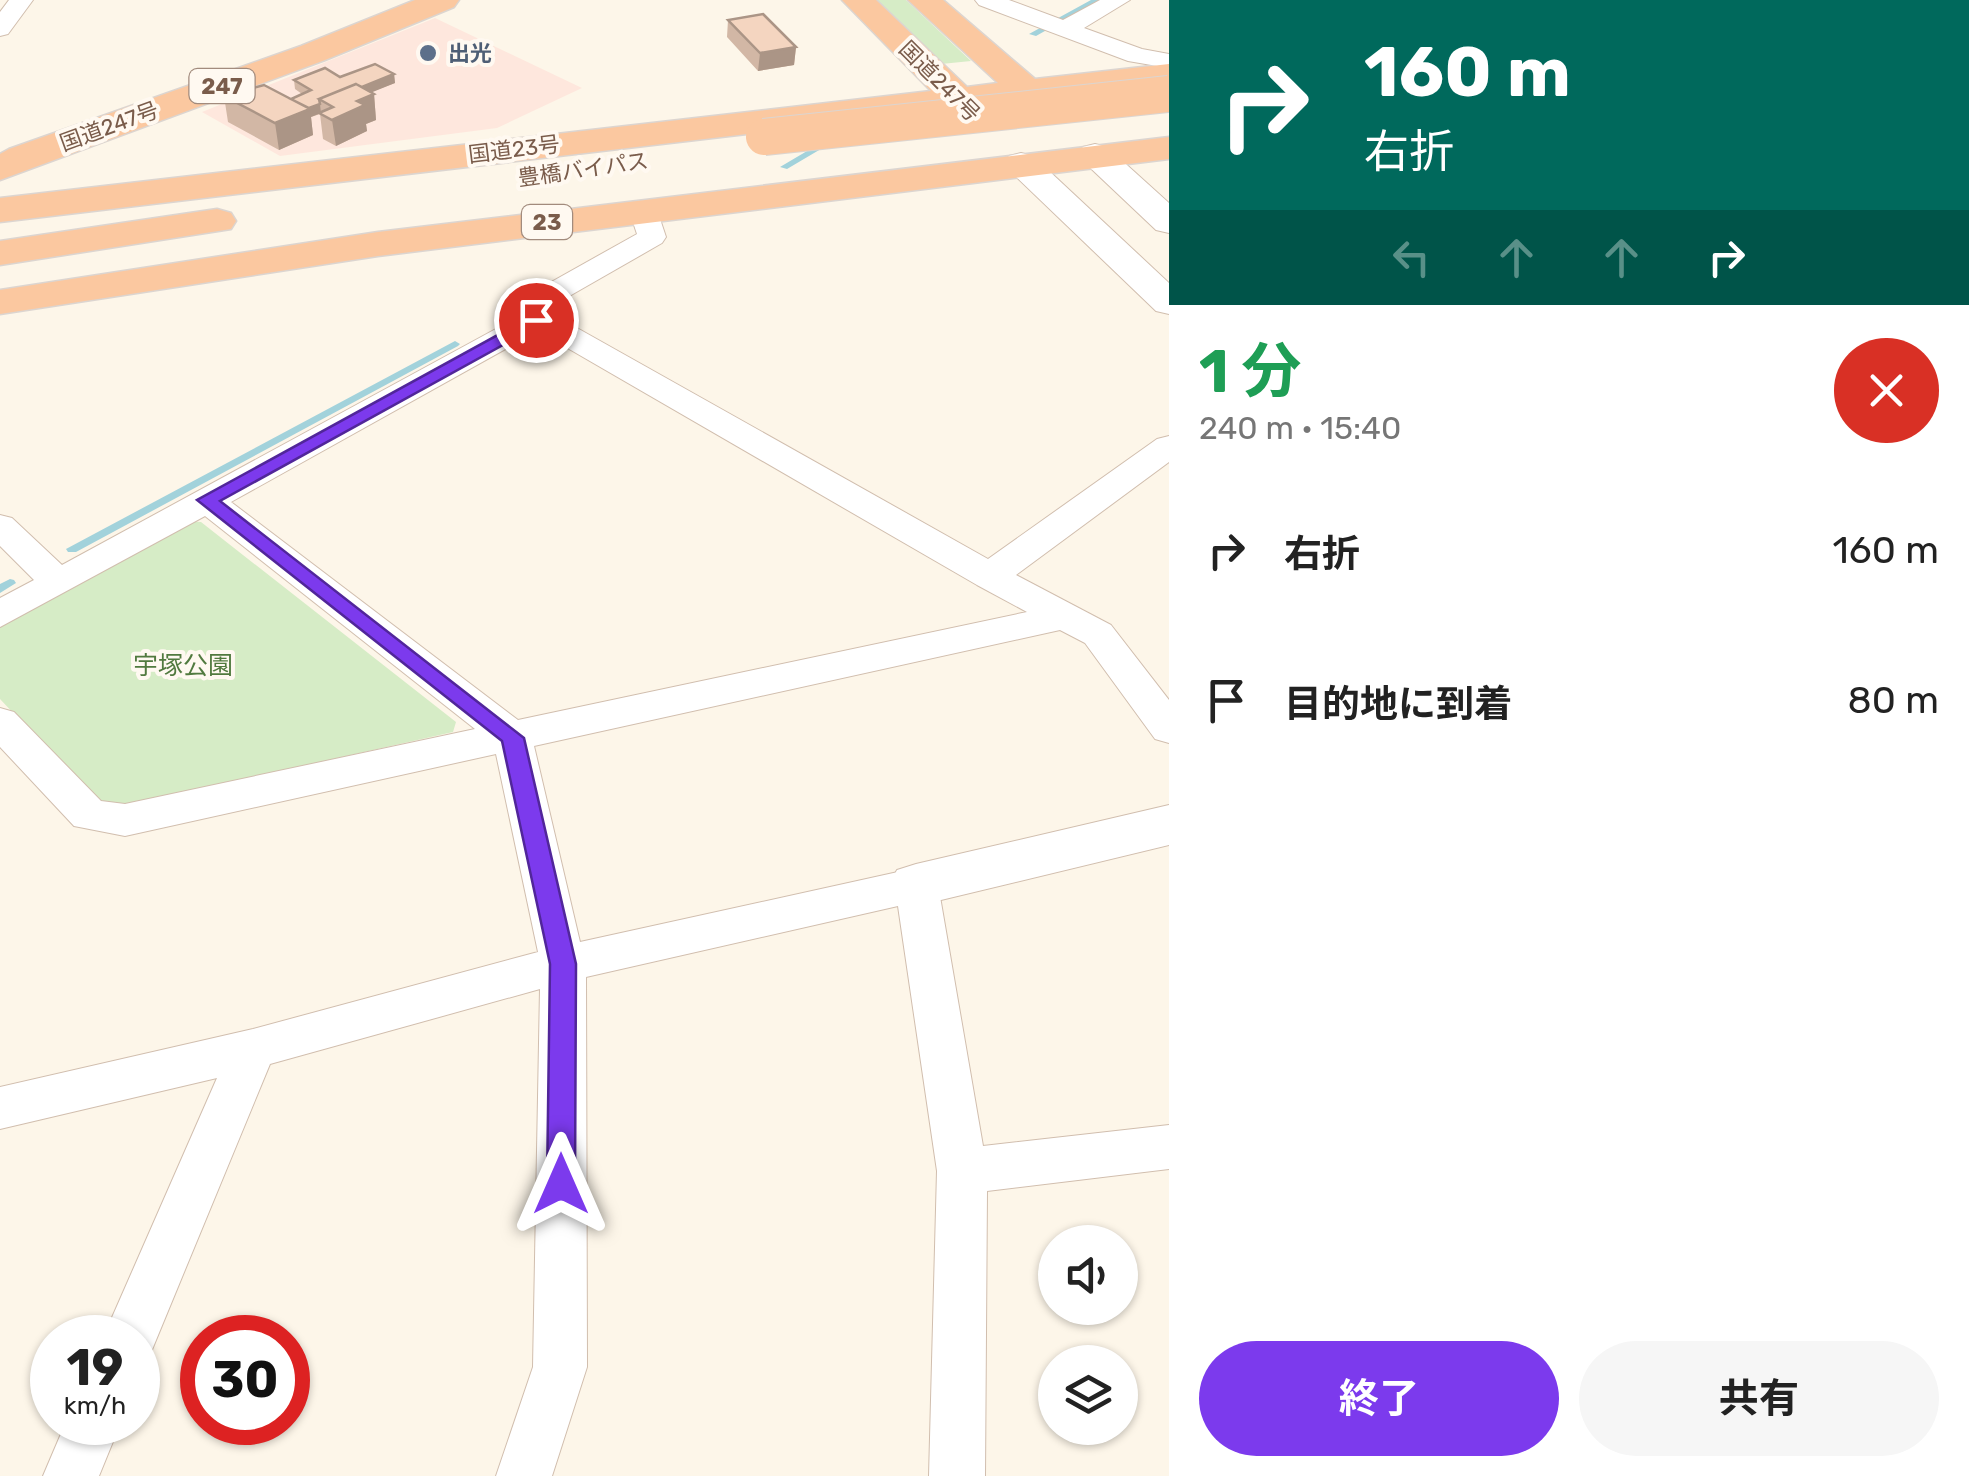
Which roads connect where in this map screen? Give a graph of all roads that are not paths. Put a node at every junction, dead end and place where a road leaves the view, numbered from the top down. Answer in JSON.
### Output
{"nodes":[{"id":1,"x":21,"y":0,"type":"edge"},
{"id":2,"x":443,"y":0,"type":"edge"},
{"id":3,"x":858,"y":0,"type":"edge"},
{"id":4,"x":924,"y":0,"type":"edge"},
{"id":5,"x":987,"y":0,"type":"edge"},
{"id":6,"x":1082,"y":0,"type":"edge"},
{"id":7,"x":1118,"y":0,"type":"edge"},
{"id":8,"x":1055,"y":24,"type":"junction"},
{"id":9,"x":0,"y":29,"type":"edge"},
{"id":10,"x":1169,"y":61,"type":"edge"},
{"id":11,"x":1169,"y":74,"type":"edge"},
{"id":12,"x":1027,"y":90,"type":"junction"},
{"id":13,"x":1169,"y":94,"type":"edge"},
{"id":14,"x":958,"y":97,"type":"junction"},
{"id":15,"x":1169,"y":103,"type":"edge"},
{"id":16,"x":1169,"y":148,"type":"edge"},
{"id":17,"x":1095,"y":154,"type":"junction"},
{"id":18,"x":1021,"y":163,"type":"junction"},
{"id":19,"x":0,"y":168,"type":"edge"},
{"id":20,"x":0,"y":210,"type":"edge"},
{"id":21,"x":643,"y":210,"type":"junction"},
{"id":22,"x":1169,"y":222,"type":"edge"},
{"id":23,"x":0,"y":244,"type":"edge"},
{"id":24,"x":0,"y":253,"type":"edge"},
{"id":25,"x":0,"y":302,"type":"edge"},
{"id":26,"x":1169,"y":302,"type":"edge"},
{"id":27,"x":536,"y":320,"type":"junction"},
{"id":28,"x":1169,"y":446,"type":"edge"},
{"id":29,"x":206,"y":500,"type":"junction"},
{"id":30,"x":0,"y":526,"type":"edge"},
{"id":31,"x":46,"y":568,"type":"junction"},
{"id":32,"x":0,"y":573,"type":"edge"},
{"id":33,"x":990,"y":576,"type":"junction"},
{"id":34,"x":0,"y":614,"type":"edge"},
{"id":35,"x":1066,"y":616,"type":"junction"},
{"id":36,"x":0,"y":722,"type":"edge"},
{"id":37,"x":1169,"y":728,"type":"edge"},
{"id":38,"x":512,"y":738,"type":"junction"},
{"id":39,"x":1169,"y":825,"type":"edge"},
{"id":40,"x":916,"y":885,"type":"junction"},
{"id":41,"x":563,"y":964,"type":"junction"},
{"id":42,"x":253,"y":1049,"type":"junction"},
{"id":43,"x":0,"y":1108,"type":"edge"},
{"id":44,"x":1169,"y":1147,"type":"edge"},
{"id":45,"x":962,"y":1170,"type":"junction"},
{"id":46,"x":140,"y":1315,"type":"edge"},
{"id":47,"x":84,"y":1445,"type":"edge"},
{"id":48,"x":71,"y":1476,"type":"edge"},
{"id":49,"x":524,"y":1476,"type":"edge"},
{"id":50,"x":956,"y":1476,"type":"edge"}],
"edges":[{"from":1,"to":9,"type":"street"},
{"from":2,"to":19,"type":"highway","name":"国道247号","number":"247"},
{"from":3,"to":14,"type":"highway","name":"国道247号"},
{"from":4,"to":12,"type":"highway","name":"国道247号"},
{"from":5,"to":8,"type":"street"},
{"from":6,"to":8,"type":"street"},
{"from":7,"to":8,"type":"street"},
{"from":8,"to":10,"type":"street"},
{"from":11,"to":12,"type":"highway","name":"国道23号"},
{"from":12,"to":14,"type":"highway","name":"国道23号"},
{"from":12,"to":17,"type":"highway","name":"国道247号"},
{"from":13,"to":23,"type":"highway","name":"豊橋バイパス","number":"23","bridge":true},
{"from":14,"to":18,"type":"highway","name":"国道247号"},
{"from":14,"to":20,"type":"highway","name":"国道23号"},
{"from":15,"to":24,"type":"highway","name":"豊橋バイパス","number":"23"},
{"from":16,"to":17,"type":"highway","number":"23"},
{"from":17,"to":18,"type":"highway","number":"23"},
{"from":17,"to":22,"type":"street"},
{"from":18,"to":21,"type":"highway","number":"23"},
{"from":18,"to":26,"type":"street"},
{"from":21,"to":25,"type":"highway","number":"23"},
{"from":21,"to":27,"type":"street"},
{"from":27,"to":29,"type":"street"},
{"from":27,"to":33,"type":"street"},
{"from":28,"to":33,"type":"street"},
{"from":29,"to":31,"type":"street"},
{"from":29,"to":38,"type":"street"},
{"from":30,"to":31,"type":"street"},
{"from":31,"to":32,"type":"street"},
{"from":31,"to":34,"type":"street"},
{"from":33,"to":35,"type":"street"},
{"from":35,"to":37,"type":"street"},
{"from":35,"to":38,"type":"street"},
{"from":36,"to":38,"type":"street"},
{"from":38,"to":41,"type":"street"},
{"from":39,"to":40,"type":"street"},
{"from":40,"to":41,"type":"street"},
{"from":40,"to":45,"type":"street"},
{"from":41,"to":42,"type":"street"},
{"from":41,"to":49,"type":"street"},
{"from":42,"to":43,"type":"street"},
{"from":42,"to":46,"type":"street"},
{"from":44,"to":45,"type":"street"},
{"from":45,"to":50,"type":"street"},
{"from":47,"to":48,"type":"street"}]}
